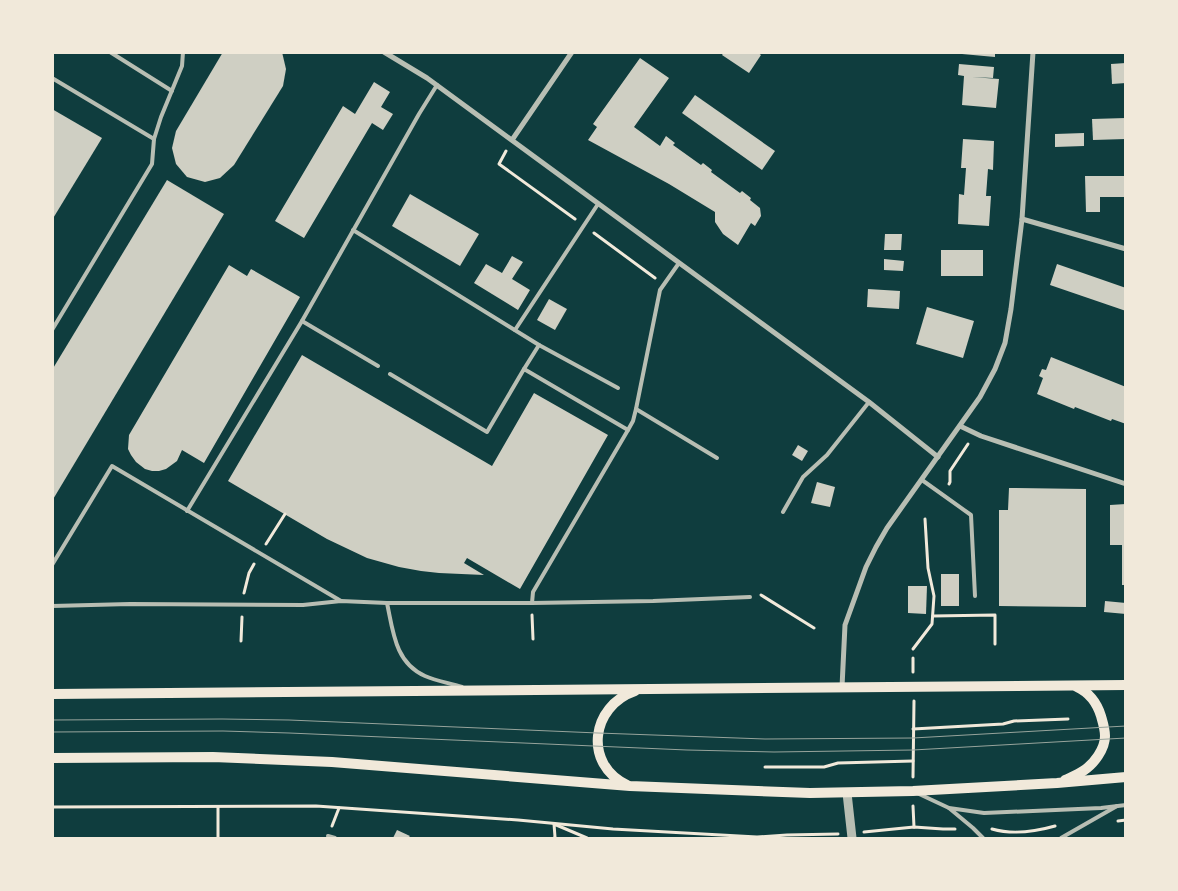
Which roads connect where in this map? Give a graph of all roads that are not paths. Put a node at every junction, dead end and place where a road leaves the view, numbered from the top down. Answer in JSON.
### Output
{"nodes":[{"id":1,"x":110,"y":52,"type":"edge"},
{"id":2,"x":183,"y":52,"type":"edge"},
{"id":3,"x":384,"y":52,"type":"edge"},
{"id":4,"x":572,"y":52,"type":"edge"},
{"id":5,"x":1033,"y":52,"type":"edge"},
{"id":6,"x":52,"y":78,"type":"edge"},
{"id":7,"x":437,"y":86,"type":"junction"},
{"id":8,"x":172,"y":91,"type":"junction"},
{"id":9,"x":154,"y":139,"type":"junction"},
{"id":10,"x":512,"y":140,"type":"junction"},
{"id":11,"x":598,"y":204,"type":"junction"},
{"id":12,"x":1022,"y":219,"type":"junction"},
{"id":13,"x":353,"y":230,"type":"junction"},
{"id":14,"x":1126,"y":249,"type":"edge"},
{"id":15,"x":679,"y":263,"type":"junction"},
{"id":16,"x":302,"y":321,"type":"junction"},
{"id":17,"x":52,"y":330,"type":"edge"},
{"id":18,"x":514,"y":330,"type":"junction"},
{"id":19,"x":539,"y":345,"type":"junction"},
{"id":20,"x":378,"y":366,"type":"dead end"},
{"id":21,"x":524,"y":369,"type":"junction"},
{"id":22,"x":390,"y":374,"type":"dead end"},
{"id":23,"x":618,"y":388,"type":"dead end"},
{"id":24,"x":869,"y":402,"type":"junction"},
{"id":25,"x":636,"y":409,"type":"junction"},
{"id":26,"x":960,"y":426,"type":"junction"},
{"id":27,"x":628,"y":430,"type":"junction"},
{"id":28,"x":938,"y":457,"type":"junction"},
{"id":29,"x":717,"y":458,"type":"dead end"},
{"id":30,"x":922,"y":480,"type":"junction"},
{"id":31,"x":1126,"y":484,"type":"edge"},
{"id":32,"x":187,"y":510,"type":"junction"},
{"id":33,"x":783,"y":512,"type":"dead end"},
{"id":34,"x":52,"y":565,"type":"edge"},
{"id":35,"x":975,"y":596,"type":"dead end"},
{"id":36,"x":750,"y":597,"type":"dead end"},
{"id":37,"x":342,"y":601,"type":"junction"},
{"id":38,"x":387,"y":603,"type":"junction"},
{"id":39,"x":532,"y":603,"type":"junction"},
{"id":40,"x":52,"y":606,"type":"edge"},
{"id":41,"x":1126,"y":685,"type":"edge"},
{"id":42,"x":1075,"y":686,"type":"junction"},
{"id":43,"x":842,"y":688,"type":"junction"},
{"id":44,"x":474,"y":690,"type":"junction"},
{"id":45,"x":641,"y":690,"type":"junction"},
{"id":46,"x":52,"y":694,"type":"edge"},
{"id":47,"x":52,"y":758,"type":"edge"},
{"id":48,"x":1126,"y":777,"type":"edge"},
{"id":49,"x":1057,"y":783,"type":"junction"},
{"id":50,"x":630,"y":786,"type":"junction"},
{"id":51,"x":913,"y":791,"type":"junction"},
{"id":52,"x":847,"y":793,"type":"junction"},
{"id":53,"x":1126,"y":805,"type":"edge"},
{"id":54,"x":1119,"y":806,"type":"junction"},
{"id":55,"x":949,"y":808,"type":"junction"},
{"id":56,"x":328,"y":836,"type":"dead end"},
{"id":57,"x":335,"y":838,"type":"edge"},
{"id":58,"x":852,"y":838,"type":"edge"},
{"id":59,"x":983,"y":838,"type":"edge"},
{"id":60,"x":1060,"y":838,"type":"edge"}],
"edges":[{"from":1,"to":8,"type":"lane"},
{"from":2,"to":8,"type":"lane"},
{"from":3,"to":7,"type":"street"},
{"from":4,"to":10,"type":"street"},
{"from":5,"to":12,"type":"street"},
{"from":6,"to":9,"type":"lane"},
{"from":7,"to":10,"type":"street"},
{"from":7,"to":13,"type":"lane"},
{"from":8,"to":9,"type":"lane"},
{"from":9,"to":17,"type":"lane"},
{"from":10,"to":11,"type":"street"},
{"from":11,"to":15,"type":"street"},
{"from":11,"to":18,"type":"lane"},
{"from":12,"to":14,"type":"street"},
{"from":12,"to":26,"type":"street"},
{"from":13,"to":16,"type":"lane"},
{"from":13,"to":18,"type":"lane"},
{"from":15,"to":24,"type":"street"},
{"from":15,"to":25,"type":"lane"},
{"from":16,"to":20,"type":"lane"},
{"from":16,"to":32,"type":"lane"},
{"from":18,"to":19,"type":"lane"},
{"from":19,"to":21,"type":"lane"},
{"from":19,"to":23,"type":"lane"},
{"from":21,"to":22,"type":"lane"},
{"from":21,"to":27,"type":"lane"},
{"from":24,"to":28,"type":"street"},
{"from":24,"to":33,"type":"lane"},
{"from":25,"to":27,"type":"lane"},
{"from":25,"to":29,"type":"lane"},
{"from":26,"to":28,"type":"street"},
{"from":26,"to":31,"type":"street"},
{"from":27,"to":39,"type":"lane"},
{"from":28,"to":30,"type":"street"},
{"from":30,"to":35,"type":"lane"},
{"from":30,"to":43,"type":"street"},
{"from":32,"to":34,"type":"lane"},
{"from":32,"to":37,"type":"lane"},
{"from":36,"to":39,"type":"lane"},
{"from":37,"to":38,"type":"lane"},
{"from":37,"to":40,"type":"lane"},
{"from":38,"to":39,"type":"lane"},
{"from":38,"to":44,"type":"lane"},
{"from":41,"to":42,"type":"main road"},
{"from":42,"to":43,"type":"main road"},
{"from":42,"to":49,"type":"main road"},
{"from":43,"to":45,"type":"main road"},
{"from":44,"to":45,"type":"main road"},
{"from":44,"to":46,"type":"main road"},
{"from":45,"to":50,"type":"main road"},
{"from":47,"to":50,"type":"main road"},
{"from":48,"to":49,"type":"main road"},
{"from":49,"to":51,"type":"main road"},
{"from":50,"to":52,"type":"main road"},
{"from":51,"to":52,"type":"main road"},
{"from":51,"to":55,"type":"lane"},
{"from":52,"to":58,"type":"street"},
{"from":53,"to":54,"type":"lane"},
{"from":54,"to":55,"type":"lane"},
{"from":54,"to":60,"type":"lane"},
{"from":55,"to":59,"type":"lane"},
{"from":56,"to":57,"type":"lane"}]}
